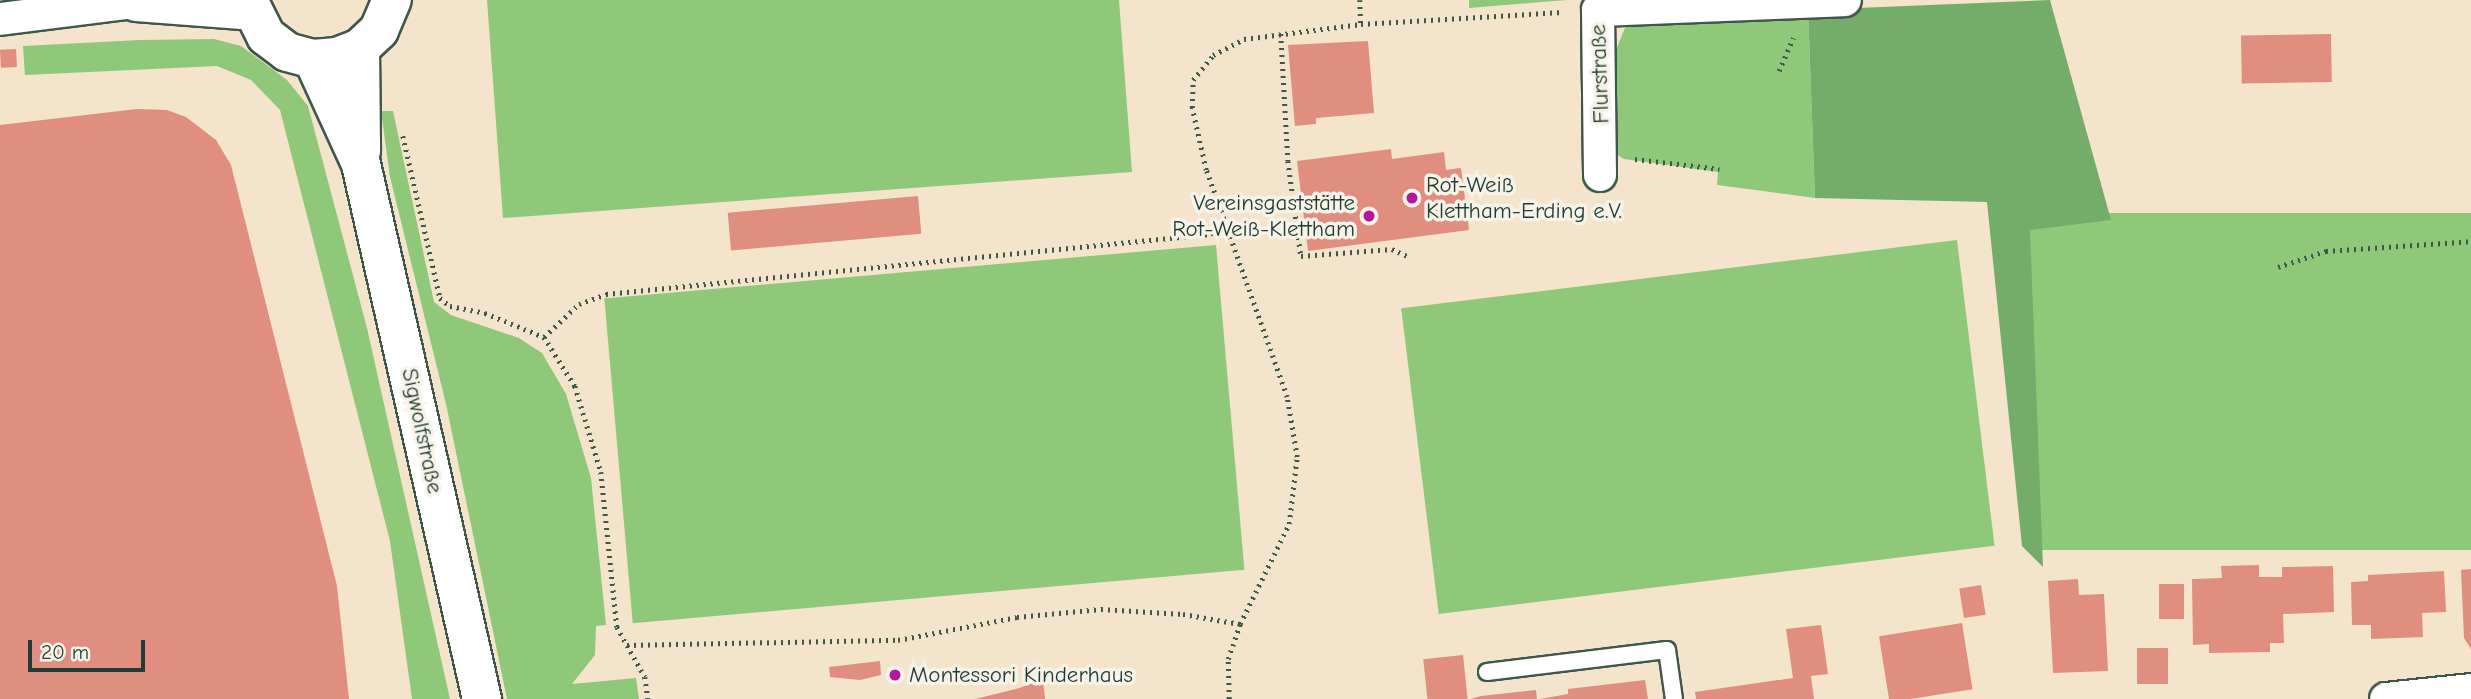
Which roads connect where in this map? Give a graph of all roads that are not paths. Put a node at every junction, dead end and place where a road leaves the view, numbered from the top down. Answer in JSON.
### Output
{"nodes":[{"id":1,"x":392,"y":0,"type":"edge"},
{"id":2,"x":1845,"y":0,"type":"edge"},
{"id":3,"x":144,"y":2,"type":"edge"},
{"id":4,"x":250,"y":7,"type":"edge"},
{"id":5,"x":0,"y":19,"type":"edge"},
{"id":6,"x":360,"y":48,"type":"junction"},
{"id":7,"x":313,"y":59,"type":"junction"},
{"id":8,"x":361,"y":164,"type":"junction"},
{"id":9,"x":1601,"y":165,"type":"road end"},
{"id":10,"x":1487,"y":672,"type":"dead end"},
{"id":11,"x":2471,"y":690,"type":"edge"},
{"id":12,"x":482,"y":699,"type":"edge"},
{"id":13,"x":1674,"y":699,"type":"edge"},
{"id":14,"x":2386,"y":699,"type":"edge"}],
"edges":[{"from":1,"to":6,"type":"street"},
{"from":2,"to":9,"type":"street","name":"Flurstraße"},
{"from":3,"to":4,"type":"street"},
{"from":3,"to":5,"type":"street"},
{"from":4,"to":7,"type":"street"},
{"from":6,"to":7,"type":"street"},
{"from":6,"to":8,"type":"street","name":"Sigwolfstraße"},
{"from":7,"to":8,"type":"street","name":"Sigwolfstraße"},
{"from":8,"to":12,"type":"street","name":"Sigwolfstraße"},
{"from":10,"to":13,"type":"lane"},
{"from":11,"to":14,"type":"street"}]}
